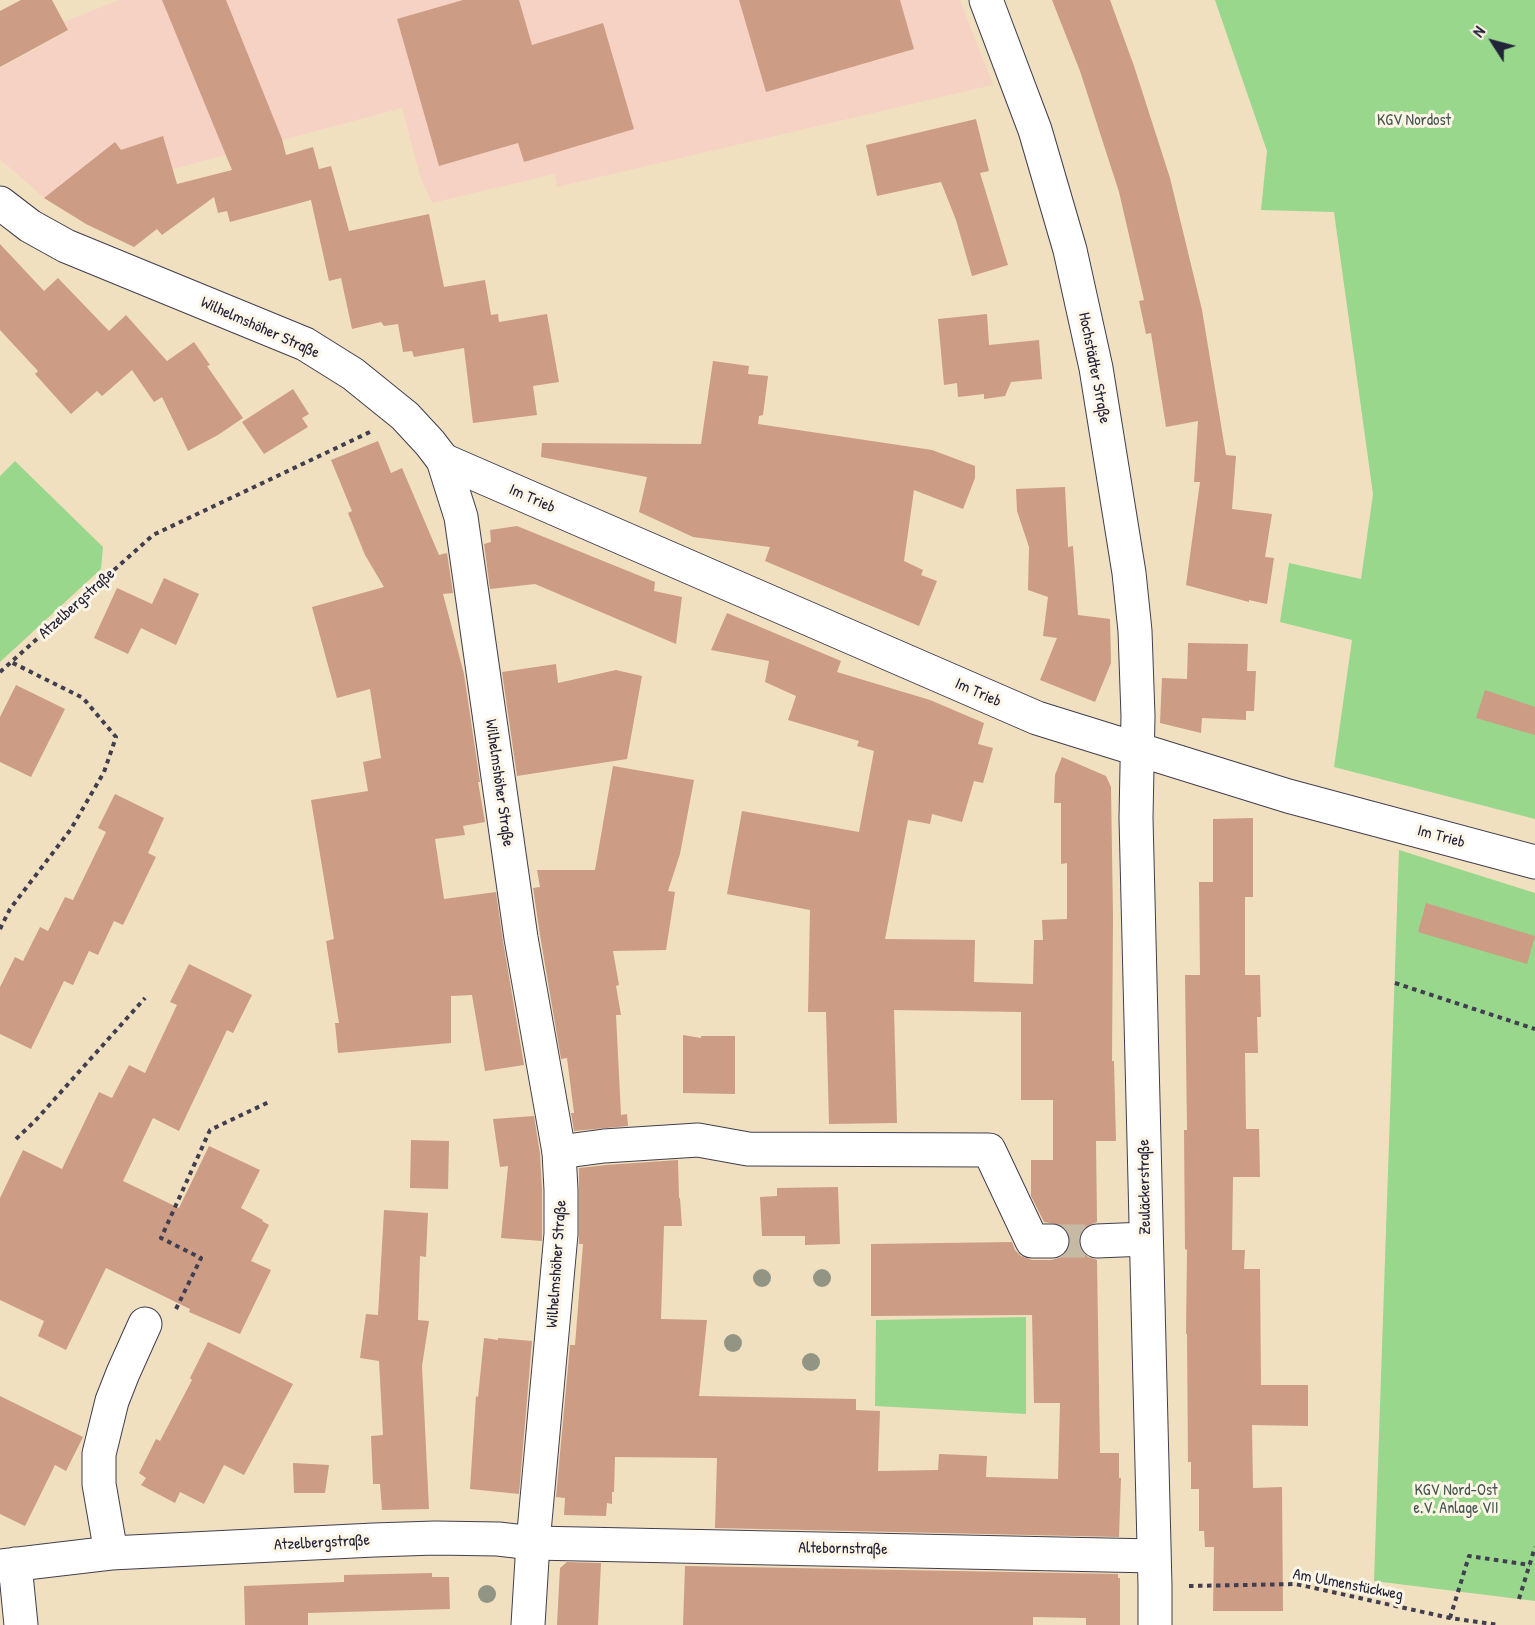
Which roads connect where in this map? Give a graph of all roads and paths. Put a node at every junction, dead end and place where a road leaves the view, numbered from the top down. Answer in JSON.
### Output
{"nodes":[{"id":1,"x":986,"y":0,"type":"edge"},
{"id":2,"x":0,"y":203,"type":"edge"},
{"id":3,"x":405,"y":416,"type":"junction"},
{"id":4,"x":443,"y":460,"type":"junction"},
{"id":5,"x":11,"y":662,"type":"junction"},
{"id":6,"x":0,"y":672,"type":"edge"},
{"id":7,"x":1137,"y":749,"type":"junction"},
{"id":8,"x":1535,"y":862,"type":"edge"},
{"id":9,"x":0,"y":929,"type":"edge"},
{"id":10,"x":1395,"y":983,"type":"dead end"},
{"id":11,"x":145,"y":998,"type":"dead end"},
{"id":12,"x":1535,"y":1029,"type":"edge"},
{"id":13,"x":271,"y":1101,"type":"dead end"},
{"id":14,"x":16,"y":1139,"type":"dead end"},
{"id":15,"x":559,"y":1152,"type":"junction"},
{"id":16,"x":1146,"y":1239,"type":"junction"},
{"id":17,"x":1097,"y":1240,"type":"tunnel mouth"},
{"id":18,"x":1052,"y":1241,"type":"tunnel mouth"},
{"id":19,"x":145,"y":1324,"type":"joint"},
{"id":20,"x":533,"y":1543,"type":"junction"},
{"id":21,"x":1535,"y":1547,"type":"edge"},
{"id":22,"x":111,"y":1553,"type":"junction"},
{"id":23,"x":7,"y":1565,"type":"edge"},
{"id":24,"x":1530,"y":1565,"type":"junction"},
{"id":25,"x":1155,"y":1571,"type":"junction"},
{"id":26,"x":1519,"y":1599,"type":"dead end"},
{"id":27,"x":1450,"y":1618,"type":"junction"},
{"id":28,"x":21,"y":1625,"type":"edge"},
{"id":29,"x":528,"y":1625,"type":"edge"},
{"id":30,"x":1155,"y":1625,"type":"edge"},
{"id":31,"x":1499,"y":1625,"type":"edge"}],
"edges":[{"from":1,"to":7,"type":"street","name":"Hochstädter Straße"},
{"from":2,"to":3,"type":"street","name":"Wilhelmshöher Straße"},
{"from":3,"to":4,"type":"street","name":"Wilhelmshöher Straße"},
{"from":3,"to":5,"type":"path","name":"Atzelbergstraße"},
{"from":4,"to":7,"type":"street","name":"Im Trieb"},
{"from":4,"to":15,"type":"street","name":"Wilhelmshöher Straße"},
{"from":5,"to":6,"type":"path","name":"Atzelbergstraße"},
{"from":5,"to":9,"type":"path"},
{"from":7,"to":8,"type":"street","name":"Im Trieb"},
{"from":7,"to":16,"type":"street","name":"Zeuläckerstraße"},
{"from":10,"to":12,"type":"path"},
{"from":11,"to":14,"type":"path"},
{"from":13,"to":19,"type":"path"},
{"from":15,"to":18,"type":"street"},
{"from":15,"to":20,"type":"street","name":"Wilhelmshöher Straße"},
{"from":16,"to":17,"type":"street"},
{"from":16,"to":25,"type":"street","name":"Zeuläckerstraße"},
{"from":19,"to":22,"type":"street"},
{"from":20,"to":22,"type":"street","name":"Atzelbergstraße"},
{"from":20,"to":25,"type":"street","name":"Altebornstraße"},
{"from":20,"to":29,"type":"street","name":"Wilhelmshöher Straße"},
{"from":21,"to":24,"type":"path"},
{"from":22,"to":23,"type":"street","name":"Atzelbergstraße"},
{"from":23,"to":28,"type":"street","name":"Atzelbergstraße"},
{"from":24,"to":26,"type":"path"},
{"from":24,"to":27,"type":"path"},
{"from":25,"to":27,"type":"path","name":"Am Ulmenstückweg"},
{"from":25,"to":30,"type":"street","name":"Zeuläckerstraße"},
{"from":27,"to":31,"type":"path","name":"Am Ulmenstückweg"}]}
